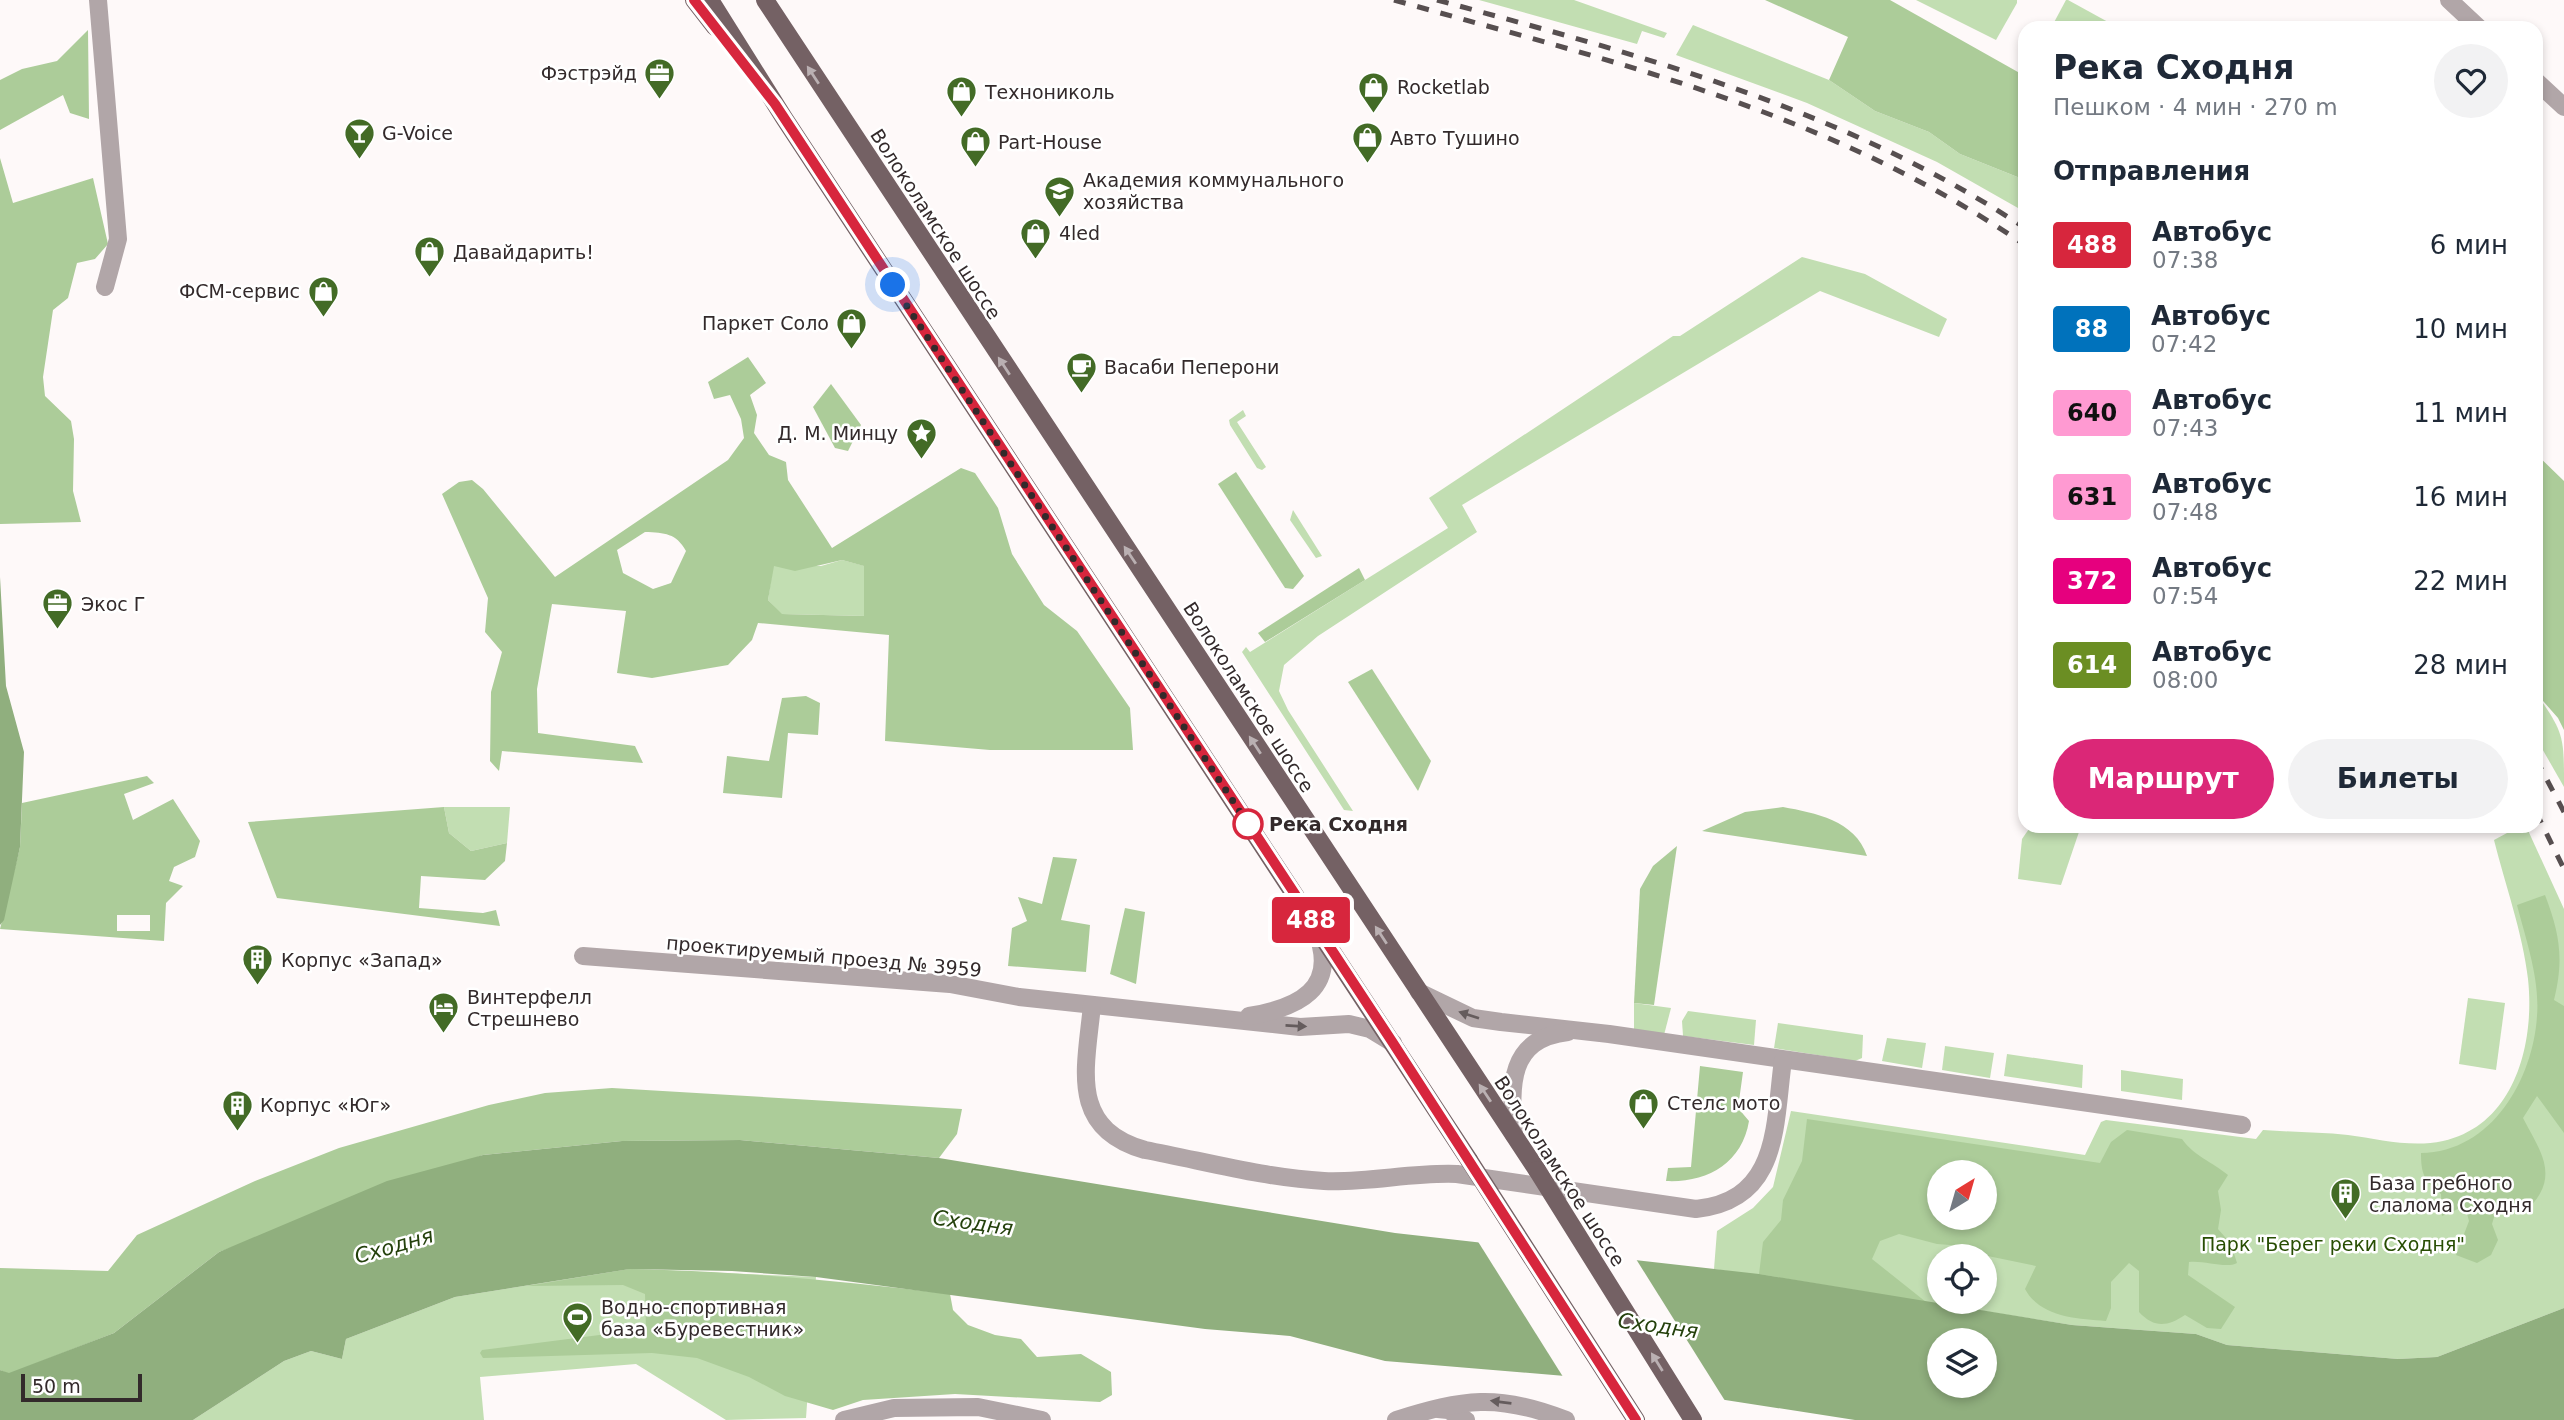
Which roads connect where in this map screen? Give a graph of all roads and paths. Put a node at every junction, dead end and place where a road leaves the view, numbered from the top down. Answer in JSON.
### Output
{"nodes":[{"id":1,"x":98,"y":0,"type":"edge"},
{"id":2,"x":694,"y":0,"type":"edge"},
{"id":3,"x":710,"y":0,"type":"edge"},
{"id":4,"x":2449,"y":0,"type":"edge"},
{"id":5,"x":766,"y":1,"type":"edge"},
{"id":6,"x":2472,"y":21,"type":"edge"},
{"id":7,"x":2543,"y":87,"type":"edge"},
{"id":8,"x":775,"y":104,"type":"junction"},
{"id":9,"x":2564,"y":107,"type":"edge"},
{"id":10,"x":105,"y":287,"type":"dead end"},
{"id":11,"x":1311,"y":919,"type":"junction"},
{"id":12,"x":583,"y":956,"type":"dead end"},
{"id":13,"x":1419,"y":992,"type":"junction"},
{"id":14,"x":1092,"y":1005,"type":"junction"},
{"id":15,"x":1228,"y":1019,"type":"junction"},
{"id":16,"x":1585,"y":1031,"type":"junction"},
{"id":17,"x":1393,"y":1043,"type":"junction"},
{"id":18,"x":1783,"y":1060,"type":"junction"},
{"id":19,"x":2242,"y":1125,"type":"dead end"},
{"id":20,"x":1514,"y":1135,"type":"junction"},
{"id":21,"x":1434,"y":1408,"type":"junction"},
{"id":22,"x":844,"y":1420,"type":"edge"},
{"id":23,"x":1042,"y":1420,"type":"edge"},
{"id":24,"x":1396,"y":1420,"type":"edge"},
{"id":25,"x":1466,"y":1420,"type":"edge"},
{"id":26,"x":1566,"y":1420,"type":"edge"},
{"id":27,"x":1636,"y":1420,"type":"edge"},
{"id":28,"x":1693,"y":1420,"type":"edge"}],
"edges":[{"from":1,"to":10,"type":"street"},
{"from":2,"to":8,"type":"main road"},
{"from":3,"to":8,"type":"main road"},
{"from":4,"to":6,"type":"street"},
{"from":13,"to":5,"type":"main road","name":"Волоколамское шоссе","one_way":true},
{"from":7,"to":9,"type":"street"},
{"from":8,"to":11,"type":"main road"},
{"from":11,"to":15,"type":"street","name":"проектируемый проезд № 3959"},
{"from":11,"to":17,"type":"main road"},
{"from":12,"to":14,"type":"street","name":"проектируемый проезд № 3959"},
{"from":16,"to":13,"type":"street","one_way":true},
{"from":20,"to":13,"type":"main road","name":"Волоколамское шоссе","one_way":true},
{"from":14,"to":15,"type":"street","name":"проектируемый проезд № 3959"},
{"from":14,"to":18,"type":"street"},
{"from":15,"to":17,"type":"street","name":"проектируемый проезд № 3959","one_way":true},
{"from":16,"to":18,"type":"street"},
{"from":16,"to":20,"type":"street"},
{"from":17,"to":27,"type":"main road","bridge":true},
{"from":18,"to":19,"type":"street"},
{"from":28,"to":20,"type":"main road","name":"Волоколамское шоссе","one_way":true,"bridge":true},
{"from":21,"to":24,"type":"street"},
{"from":21,"to":25,"type":"street"},
{"from":26,"to":21,"type":"street","one_way":true},
{"from":22,"to":23,"type":"street"}]}
